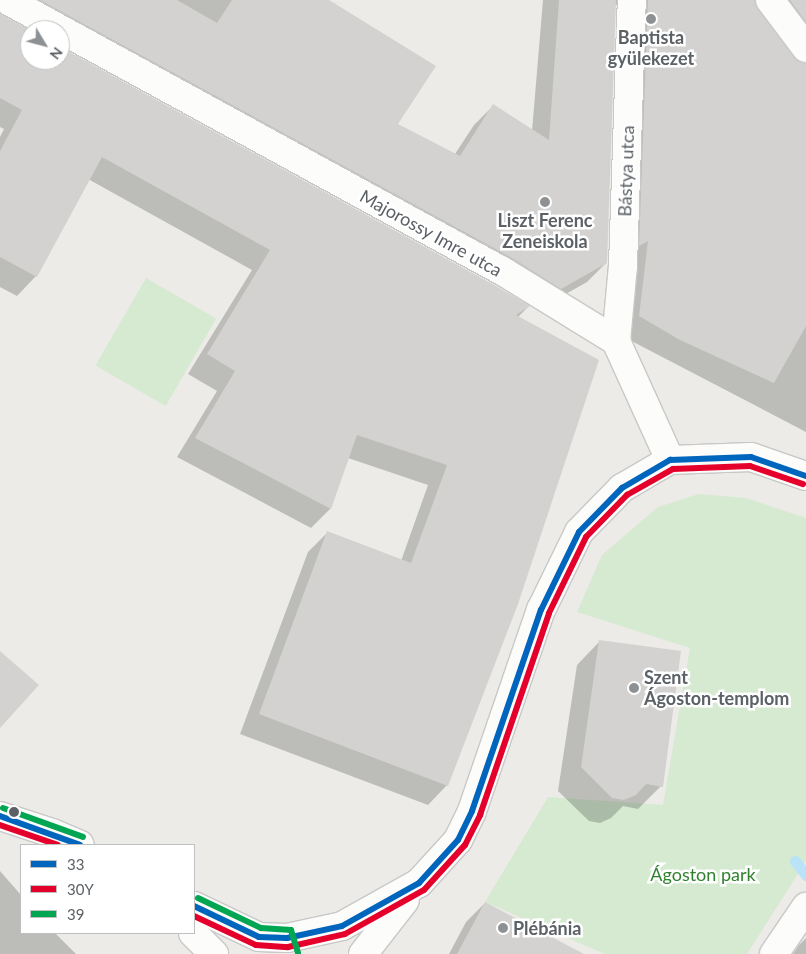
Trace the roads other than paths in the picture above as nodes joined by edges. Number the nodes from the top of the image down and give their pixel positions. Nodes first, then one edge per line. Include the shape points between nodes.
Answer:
1 (7, 0) edge
2 (632, 0) edge
3 (770, 0) edge
4 (806, 48) edge
5 (616, 341) junction
6 (670, 460) junction
7 (806, 476) edge
8 (0, 816) edge
9 (78, 844) edge
10 (419, 883) junction
11 (195, 906) edge
12 (806, 907) edge
13 (194, 934) edge
14 (288, 946) edge
15 (214, 954) edge
16 (363, 954) edge
17 (774, 954) edge

1 - 5 street, Majorossy Imre utca via 504,272
2 - 5 street, Bástya utca via 623,266
3 - 4 street
5 - 6 street
6 - 7 street via 751,457
6 - 10 street via 622,488 579,532 541,610 472,811 458,840
8 - 9 street via 52,832
10 - 14 street via 342,926
10 - 16 street
11 - 14 street via 258,937
12 - 17 street
13 - 15 street

